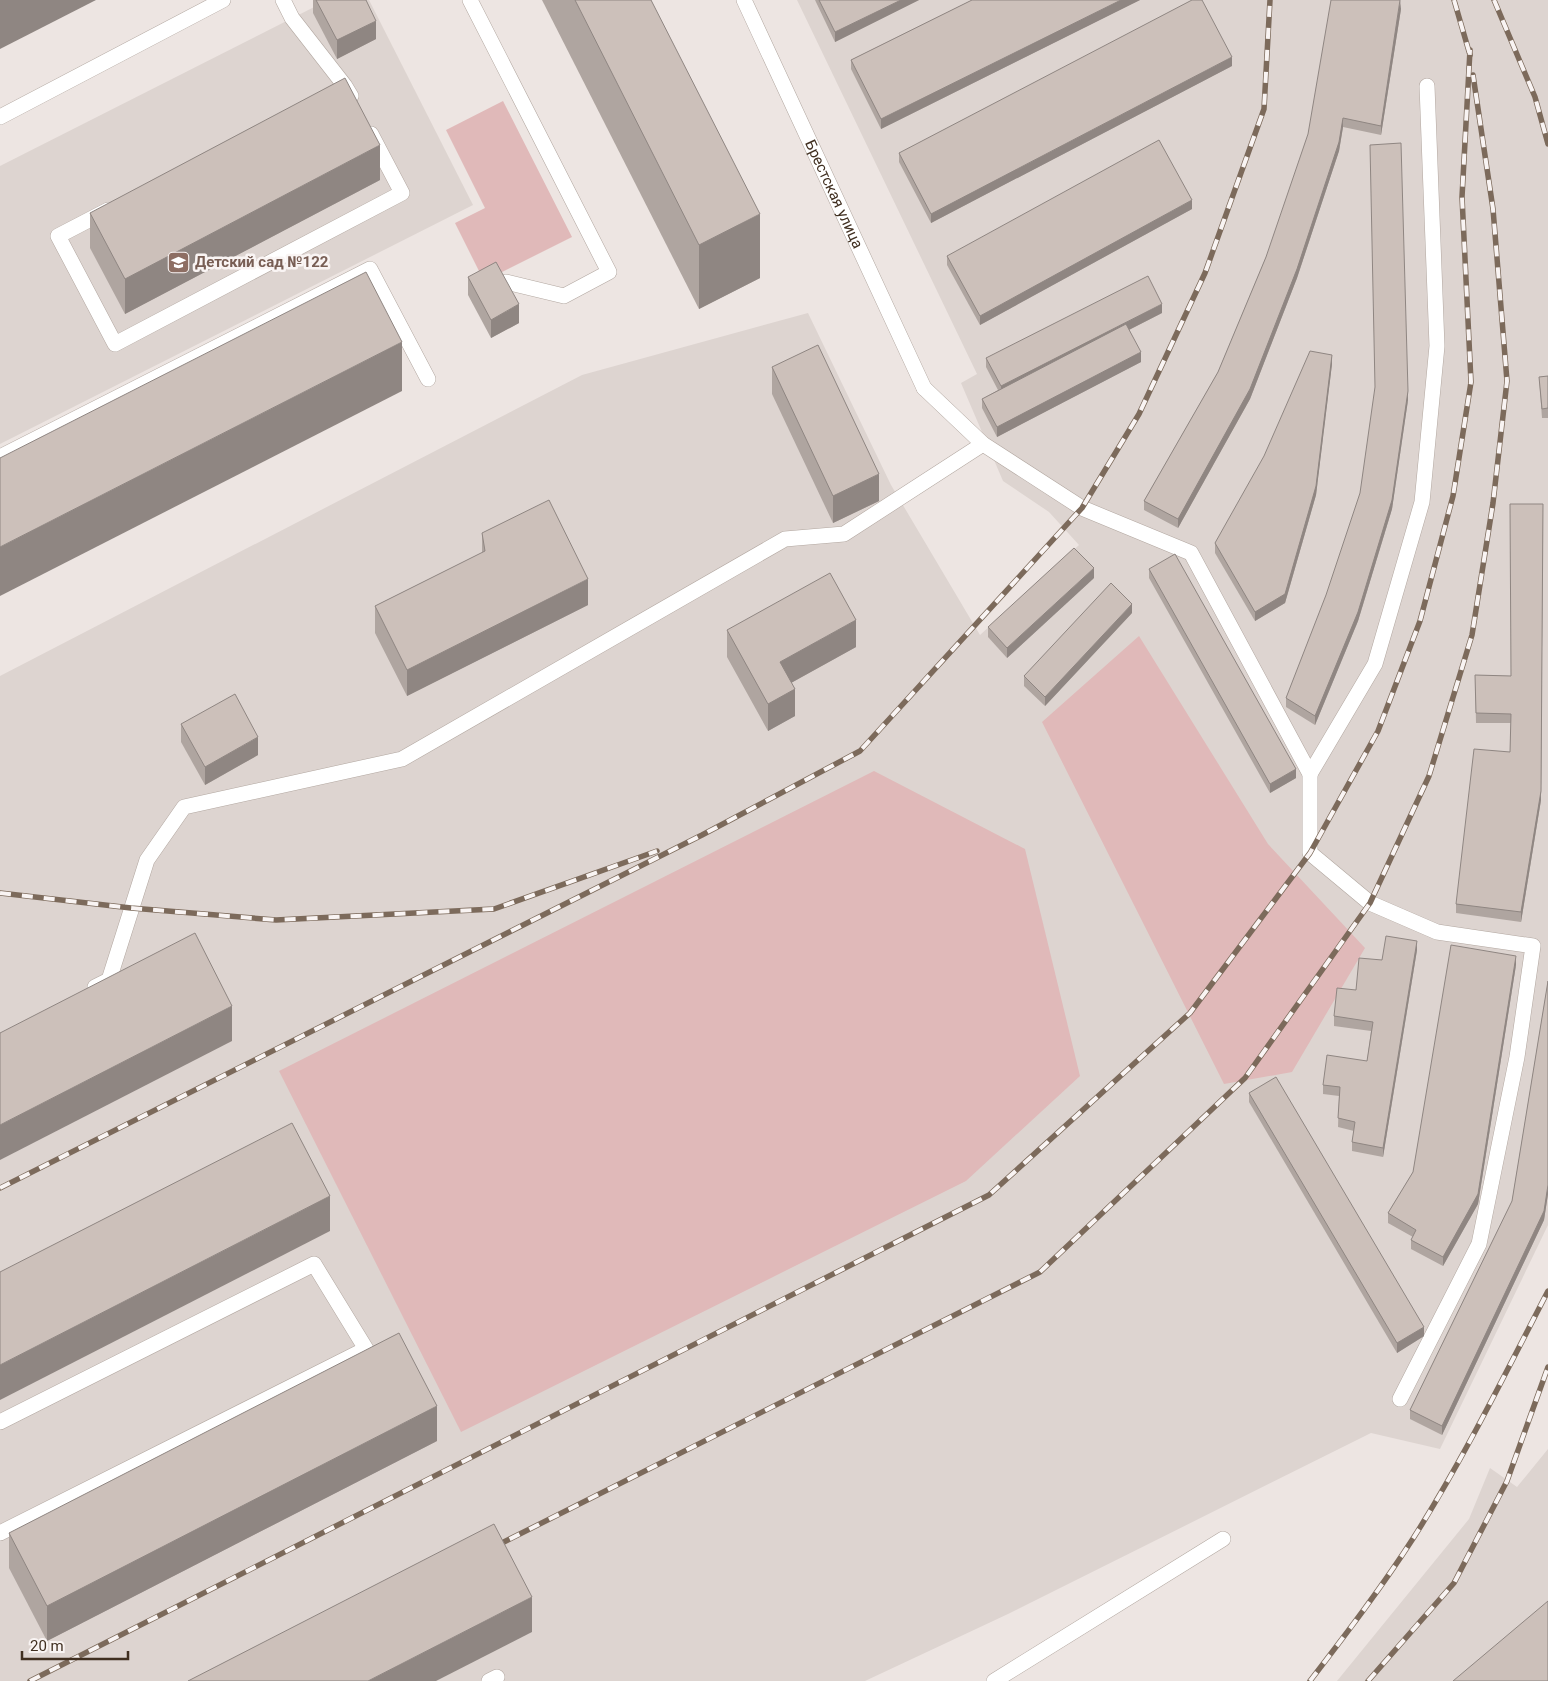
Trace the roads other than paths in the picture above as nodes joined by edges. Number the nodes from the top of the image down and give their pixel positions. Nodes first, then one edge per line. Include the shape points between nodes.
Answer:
1 (223, 0) edge
2 (282, 0) edge
3 (470, 0) edge
4 (744, 0) edge
5 (345, 86) junction
6 (1427, 86) dead end
7 (328, 95) edge
8 (0, 117) edge
9 (119, 204) edge
10 (506, 282) edge
11 (428, 379) dead end
12 (983, 444) junction
13 (0, 457) edge
14 (1310, 774) junction
15 (84, 993) edge
16 (1400, 1399) dead end
17 (0, 1422) edge
18 (0, 1533) edge
19 (1223, 1539) dead end
20 (994, 1681) edge

1 - 8 street
2 - 5 street via 292,18
3 - 10 street via 610,272 564,296
4 - 12 street, Брестская улица via 924,388
5 - 7 street
5 - 9 street via 402,193 115,344 58,236
6 - 14 street via 1437,346 1422,502 1374,664
11 - 13 street via 370,268
12 - 14 street via 1082,508 1191,553
12 - 15 street via 844,534 785,539 402,759 184,807 147,860 109,980
14 - 16 street via 1310,853 1370,903 1437,932 1533,946 1517,1056 1478,1244
17 - 18 street via 314,1264 366,1349
19 - 20 street

